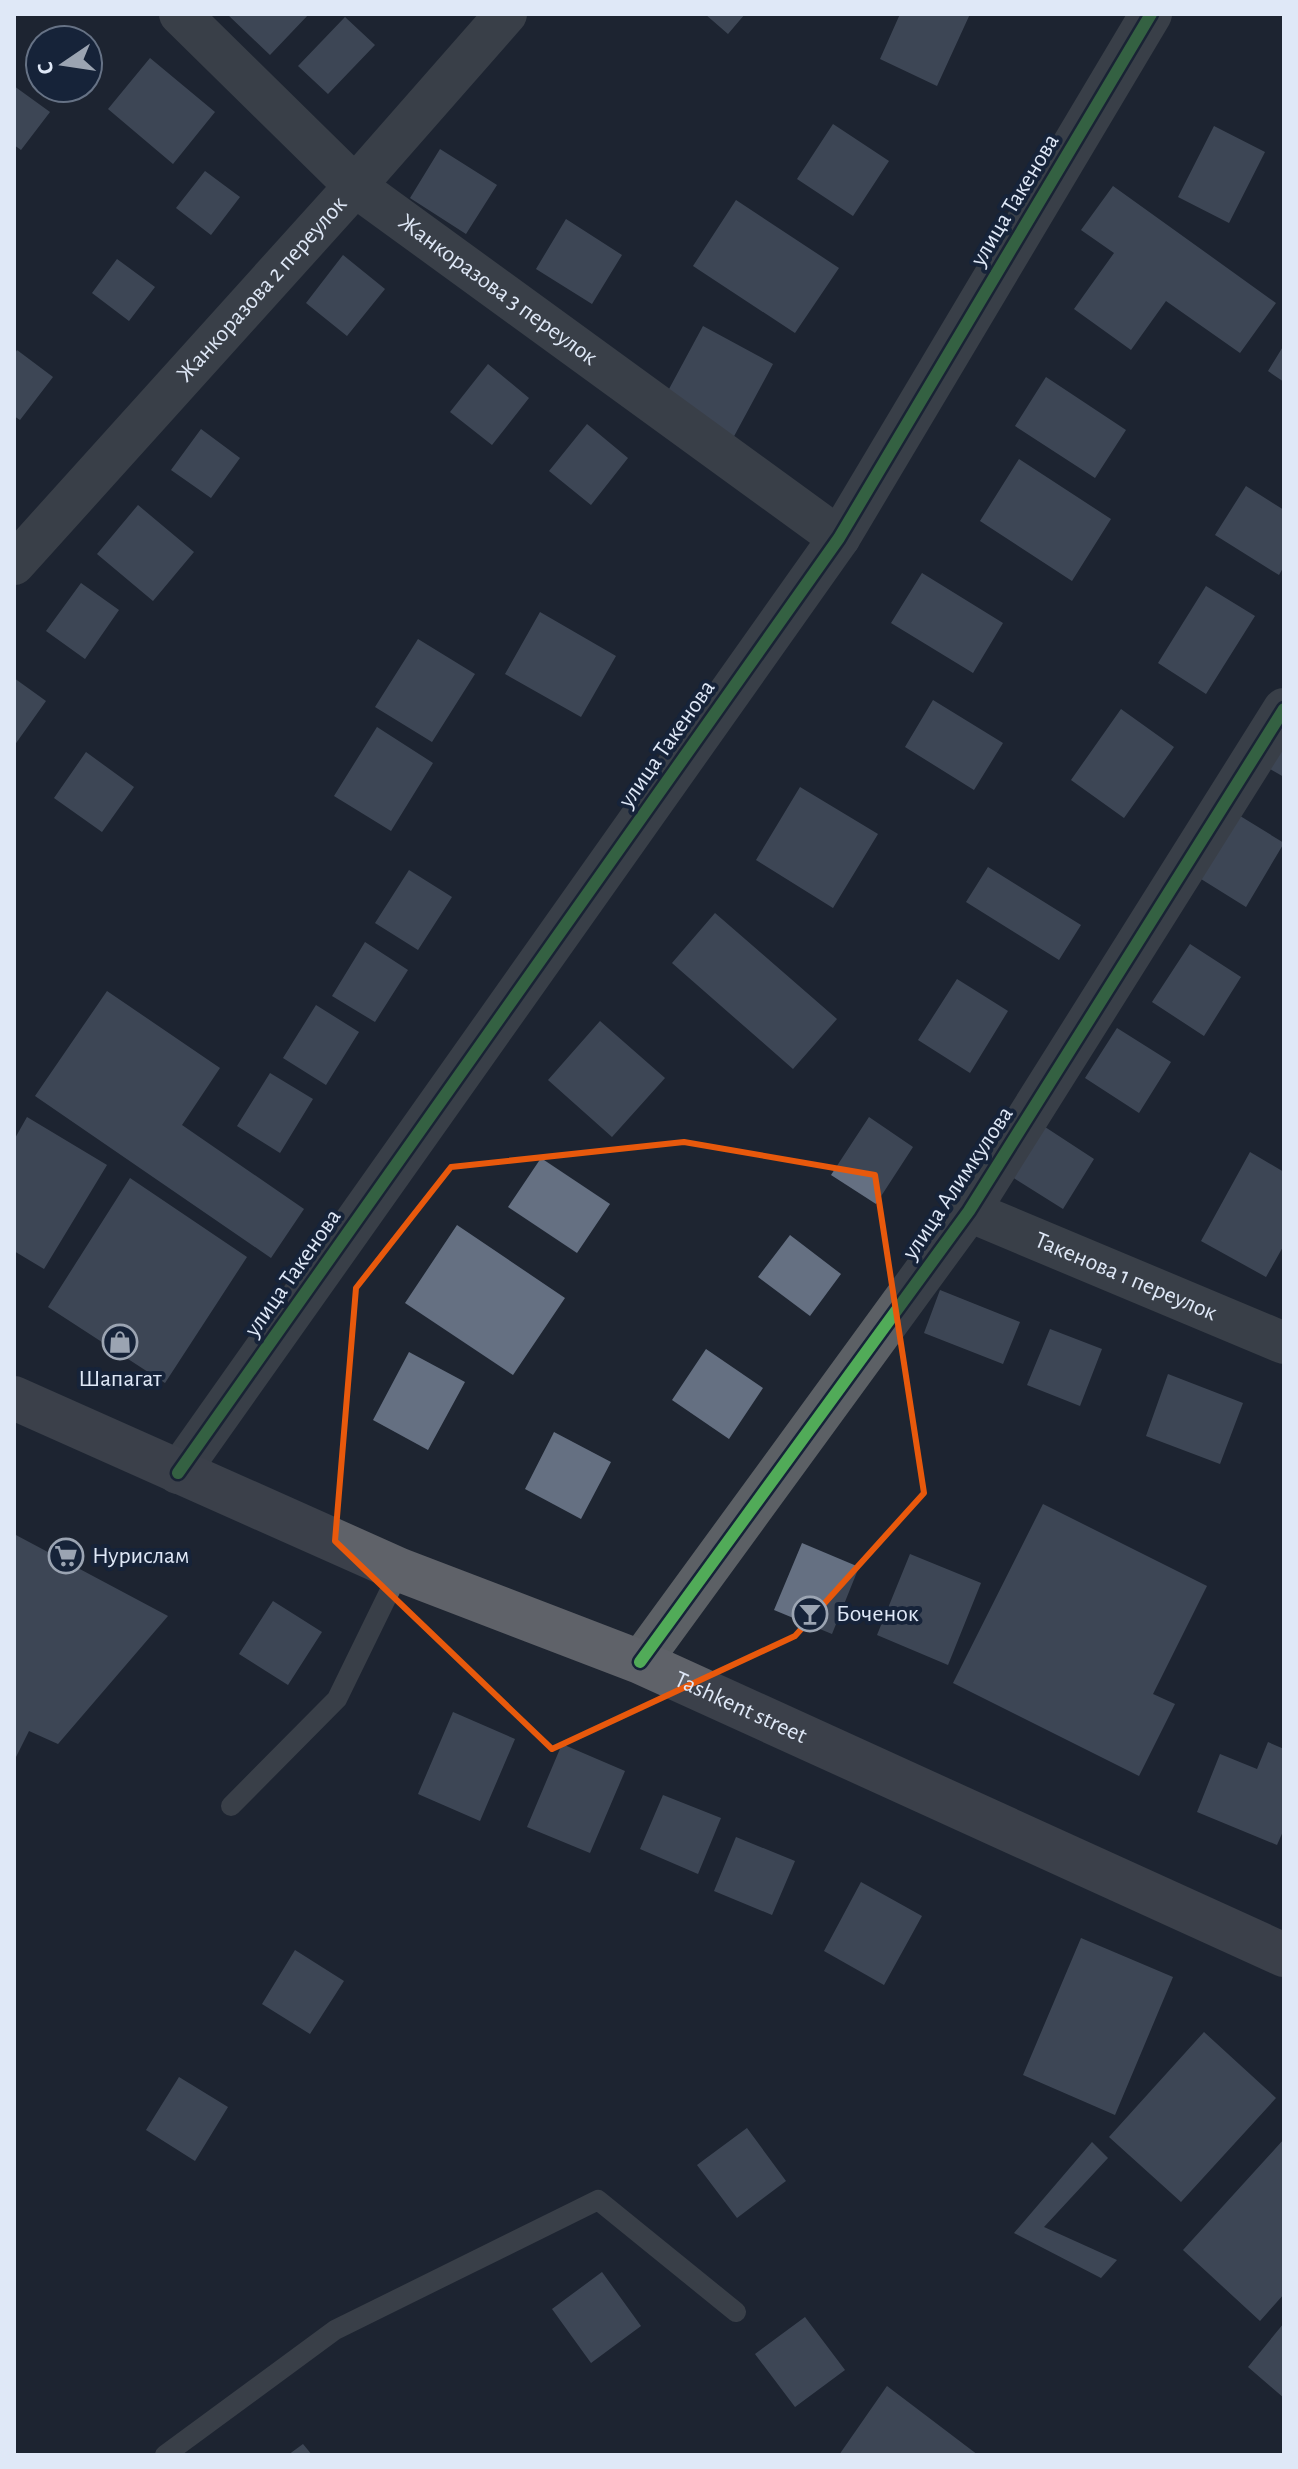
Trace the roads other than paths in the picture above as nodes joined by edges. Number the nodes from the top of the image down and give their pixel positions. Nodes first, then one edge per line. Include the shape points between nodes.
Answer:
1 (180, 14) edge
2 (506, 14) edge
3 (1151, 14) edge
4 (355, 186) junction
5 (839, 538) junction
6 (14, 564) edge
7 (1284, 709) edge
8 (969, 1211) junction
9 (1284, 1343) edge
10 (14, 1398) edge
11 (178, 1473) junction
12 (400, 1570) junction
13 (640, 1662) junction
14 (231, 1806) dead end
15 (1284, 1955) edge
16 (736, 2312) dead end
17 (165, 2455) edge

1 - 4 street, Жанкоразова 3 переулок
2 - 4 street, Жанкоразова 2 переулок
3 - 5 street, улица Такенова
4 - 5 street, Жанкоразова 3 переулок
4 - 6 street, Жанкоразова 2 переулок
5 - 11 street, улица Такенова
7 - 8 street, улица Алимкулова
8 - 9 street, Такенова 1 переулок
8 - 13 street, улица Алимкулова
10 - 11 main road, Tashkent street
11 - 12 main road, Tashkent street
12 - 13 main road, Tashkent street
12 - 14 lane via 337,1699
13 - 15 main road, Tashkent street
16 - 17 lane via 598,2200 335,2330

